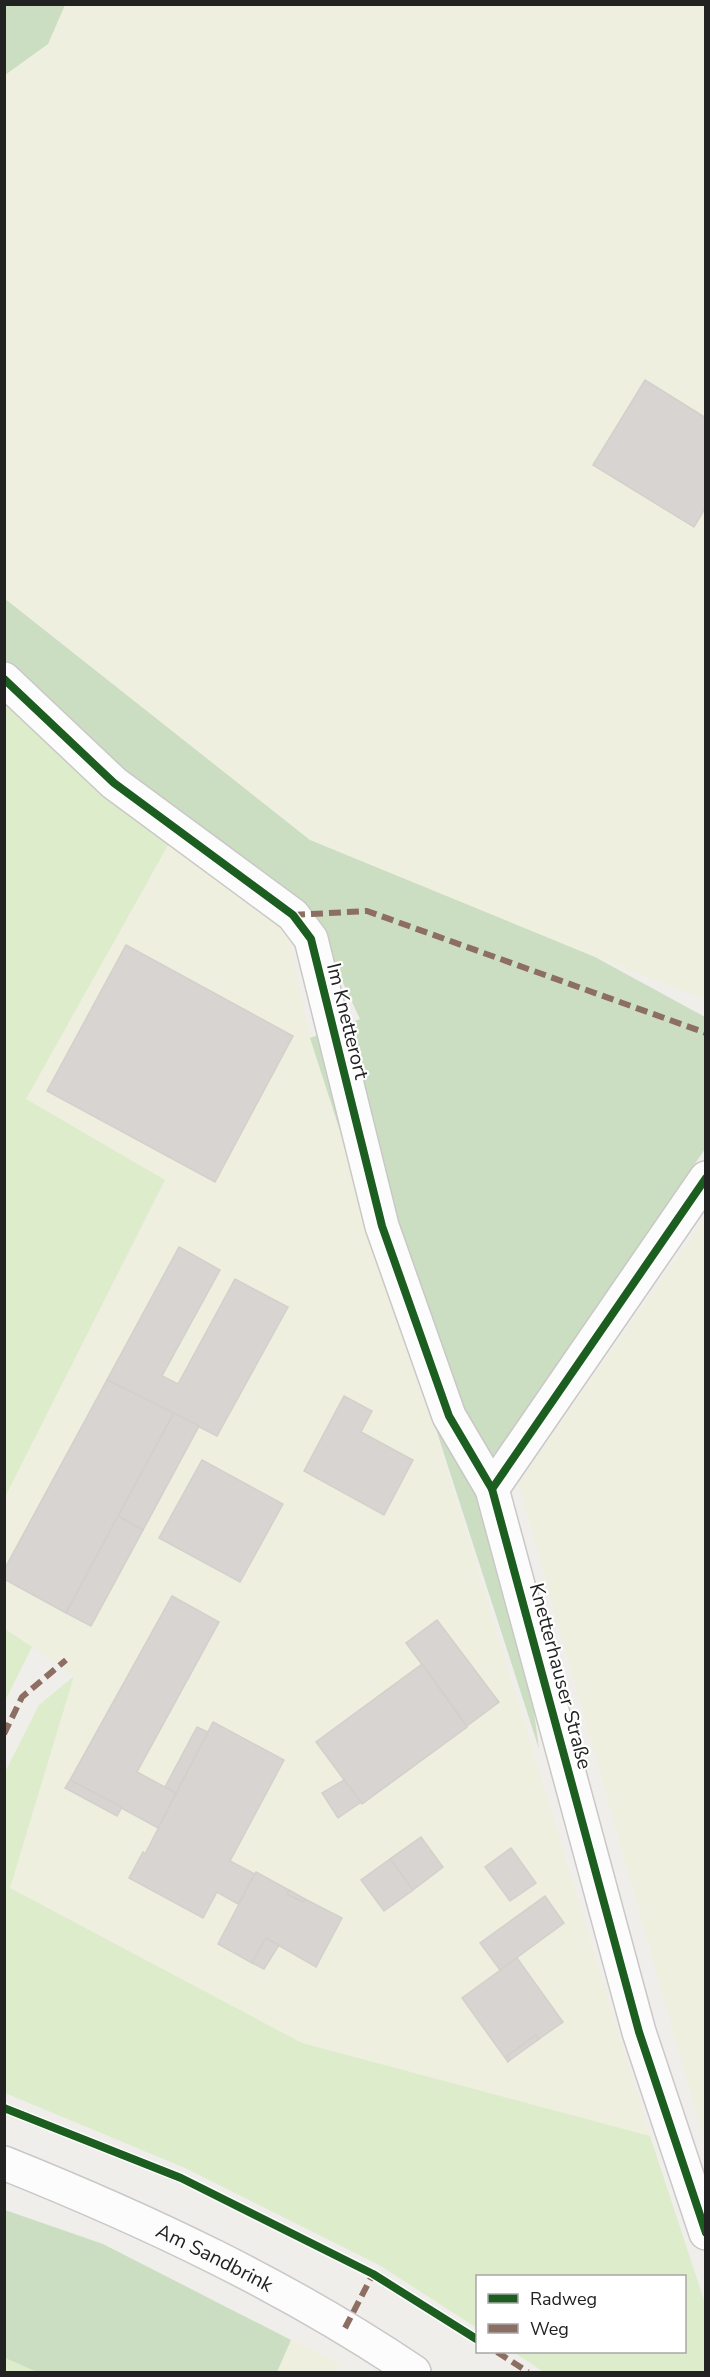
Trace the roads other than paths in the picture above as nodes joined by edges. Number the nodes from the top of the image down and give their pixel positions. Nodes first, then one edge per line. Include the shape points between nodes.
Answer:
1 (4, 679) edge
2 (705, 1178) edge
3 (492, 1489) junction
4 (4, 2163) edge
5 (705, 2233) edge
6 (414, 2373) edge

1 - 3 street, Im Knetterort via 114,783 293,915 310,939 382,1226 449,1416
2 - 3 street
3 - 5 street, Knetterhauser Straße via 639,2032
4 - 6 street, Am Sandbrink via 192,2246 345,2328

